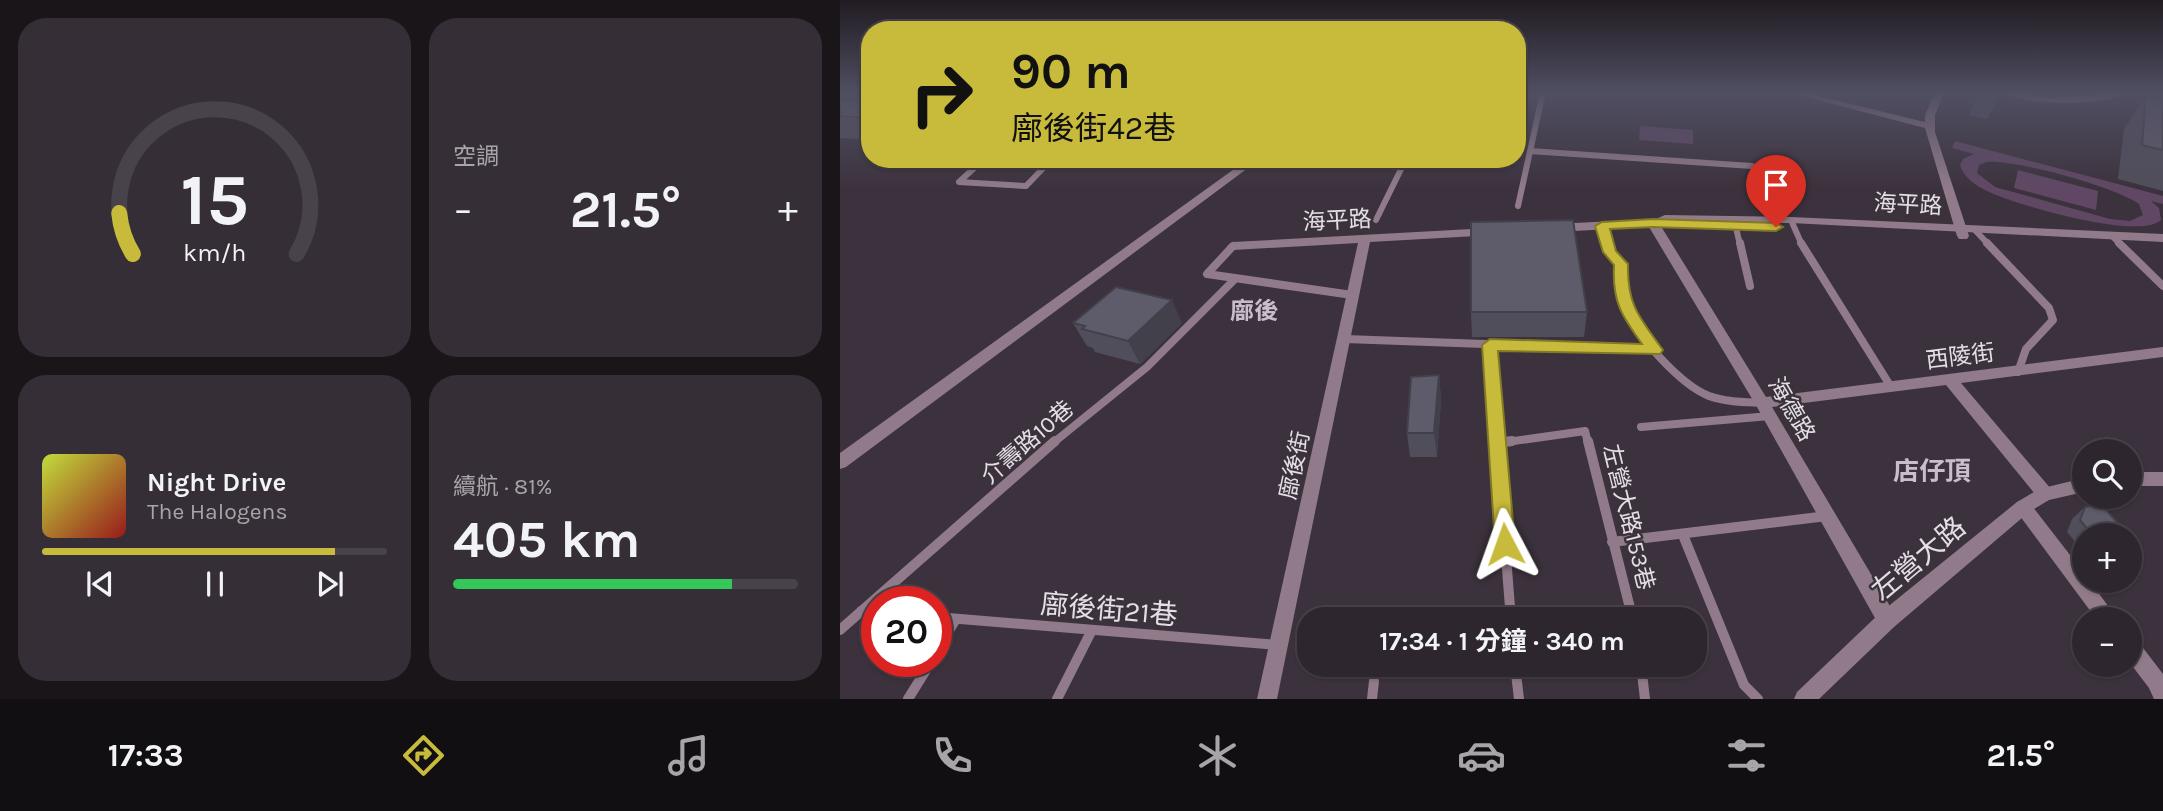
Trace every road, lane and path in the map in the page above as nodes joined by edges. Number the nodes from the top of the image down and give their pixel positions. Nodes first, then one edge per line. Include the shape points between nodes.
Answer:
1 (1536, 125) edge
2 (1924, 125) edge
3 (1930, 126) joint
4 (1530, 151) junction
5 (1528, 160) joint
6 (1752, 166) dead end
7 (974, 168) edge
8 (1043, 168) edge
9 (1243, 168) edge
10 (1402, 168) edge
11 (1518, 206) dead end
12 (1376, 220) dead end
13 (1653, 223) junction
14 (1736, 223) junction
15 (1793, 224) junction
16 (1602, 226) junction
17 (1538, 229) edge
18 (1499, 231) edge
19 (1969, 233) junction
20 (2163, 238) edge
21 (2117, 240) junction
22 (1364, 241) junction
23 (1233, 246) joint
24 (2163, 247) edge
25 (1235, 279) junction
26 (1750, 286) dead end
27 (2163, 286) edge
28 (1352, 295) junction
29 (1345, 339) junction
30 (1490, 345) junction
31 (1655, 350) junction
32 (2163, 352) edge
33 (2018, 372) junction
34 (1950, 380) junction
35 (1891, 387) junction
36 (1766, 409) junction
37 (1641, 427) dead end
38 (1497, 443) junction
39 (840, 462) edge
40 (2142, 479) edge
41 (2163, 479) edge
42 (2072, 488) edge
43 (2045, 495) junction
44 (2023, 507) junction
45 (1827, 516) junction
46 (1683, 535) junction
47 (1612, 542) junction
48 (890, 586) edge
49 (1510, 607) edge
50 (1630, 607) edge
51 (2099, 607) edge
52 (861, 611) edge
53 (952, 619) edge
54 (956, 619) junction
55 (1887, 620) junction
56 (952, 626) edge
57 (840, 629) edge
58 (1092, 630) junction
59 (1278, 645) junction
60 (2142, 663) edge
61 (922, 677) edge
62 (1516, 677) edge
63 (1642, 677) edge
64 (1374, 681) dead end
65 (2163, 697) edge
66 (908, 699) edge
67 (1057, 699) edge
68 (1266, 699) edge
69 (1372, 699) edge
70 (1519, 699) edge
71 (1645, 699) edge
72 (1758, 699) edge
73 (1804, 699) edge

1 - 4 lane
2 - 3 street
3 - 19 street
4 - 5 lane
4 - 6 lane
5 - 11 lane
7 - 8 lane via 959,182 1026,186
9 - 39 street
10 - 12 lane
13 - 14 street, 海平路
13 - 16 street, 海平路
13 - 36 street, 海德路
14 - 15 street, 海平路
14 - 26 lane
15 - 19 street, 海平路
15 - 35 lane via 1806,255
16 - 17 street, 海平路
16 - 31 lane via 1609,252 1621,264 1620,287 1627,312
18 - 22 street, 海平路
19 - 21 street, 海平路
19 - 33 lane via 2049,308 2053,320 2026,349
20 - 21 street, 海平路
21 - 24 street, 海平路
21 - 27 lane
22 - 23 street, 海平路
22 - 28 street, 廍後街
23 - 25 lane via 1207,274
25 - 28 lane
25 - 48 lane, 介壽路10巷 via 1147,367
28 - 29 street, 廍後街
29 - 30 lane
29 - 59 street, 廍後街
30 - 31 lane
30 - 38 lane
31 - 36 lane via 1699,391
32 - 33 street, 西陵街
33 - 34 street, 西陵街
34 - 35 street, 西陵街
34 - 43 street
35 - 36 street, 西陵街
36 - 37 lane
36 - 45 street, 海德路
38 - 47 lane, 左營大路153巷 via 1586,431
38 - 49 lane
40 - 41 street
42 - 43 street, 左營大路
43 - 44 street, 左營大路
44 - 51 street
44 - 55 street, 左營大路
45 - 46 lane
45 - 55 street, 海德路
46 - 47 lane
46 - 72 lane via 1744,685
47 - 50 lane, 左營大路153巷
52 - 57 lane, 介壽路10巷
53 - 54 lane, 廍後街21巷
54 - 56 lane
54 - 58 lane, 廍後街21巷
55 - 73 street, 左營大路
58 - 59 lane, 廍後街21巷
58 - 67 lane
59 - 68 street, 廍後街
60 - 65 street
61 - 66 lane
62 - 70 lane
63 - 71 lane
64 - 69 lane

